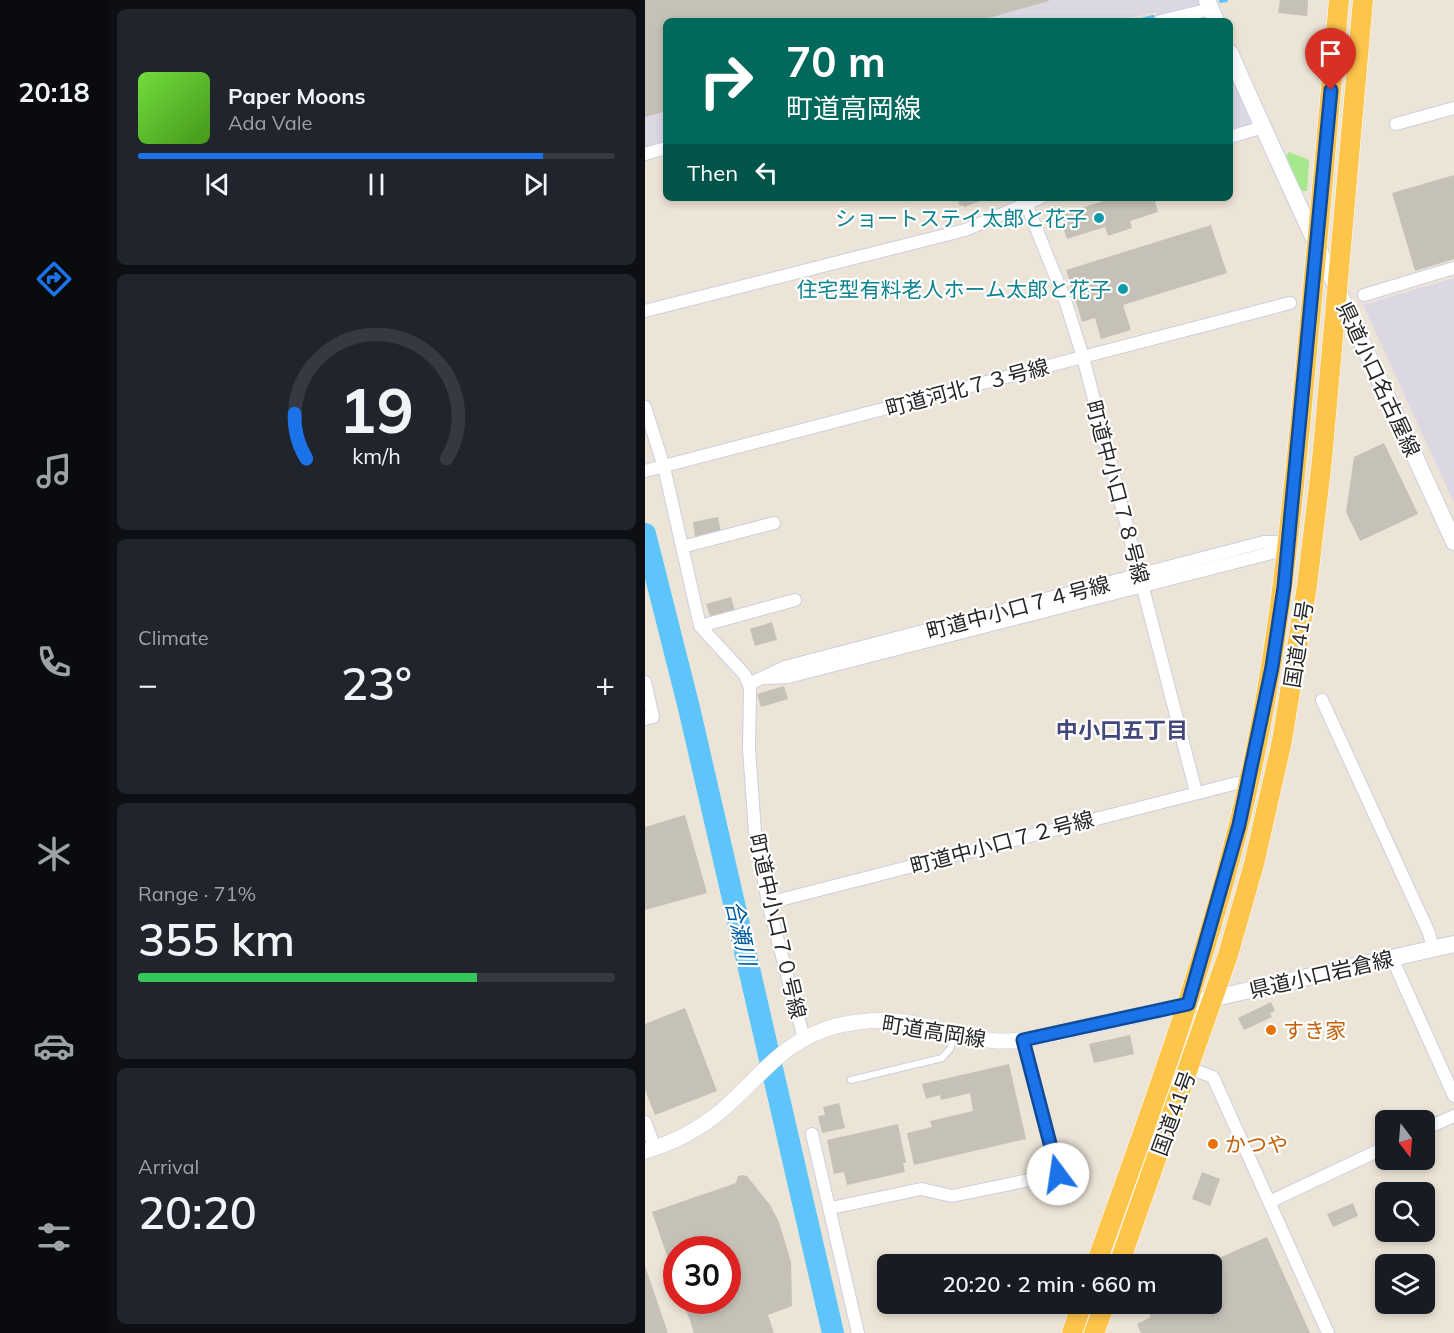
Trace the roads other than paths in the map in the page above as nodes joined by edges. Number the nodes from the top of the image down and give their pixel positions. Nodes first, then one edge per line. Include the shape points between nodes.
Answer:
1 (1339, 0) edge
2 (1363, 0) edge
3 (1211, 10) edge
4 (1174, 18) edge
5 (1233, 60) edge
6 (1454, 108) edge
7 (1396, 124) dead end
8 (1263, 127) junction
9 (1233, 136) edge
10 (663, 149) edge
11 (645, 154) edge
12 (1022, 201) edge
13 (1024, 201) edge
14 (1317, 246) junction
15 (1454, 268) edge
16 (1337, 288) junction
17 (1364, 295) dead end
18 (1290, 303) dead end
19 (645, 310) edge
20 (1083, 357) junction
21 (645, 407) edge
22 (664, 467) junction
23 (645, 471) edge
24 (774, 523) dead end
25 (1454, 542) edge
26 (682, 547) junction
27 (1276, 547) dead end
28 (1141, 580) junction
29 (795, 600) dead end
30 (700, 626) junction
31 (645, 682) edge
32 (749, 684) junction
33 (1322, 700) dead end
34 (649, 718) edge
35 (1237, 783) dead end
36 (1196, 792) junction
37 (768, 903) junction
38 (1454, 944) edge
39 (1433, 949) junction
40 (1392, 958) junction
41 (1212, 999) junction
42 (1188, 1004) junction
43 (956, 1035) junction
44 (804, 1039) junction
45 (1023, 1040) junction
46 (1189, 1068) junction
47 (851, 1080) dead end
48 (1454, 1096) edge
49 (1454, 1116) edge
50 (645, 1122) edge
51 (1435, 1125) edge
52 (812, 1134) dead end
53 (650, 1150) edge
54 (1375, 1152) edge
55 (1269, 1202) junction
56 (831, 1208) junction
57 (1100, 1254) edge
58 (1123, 1254) edge
59 (1079, 1314) edge
60 (1101, 1314) edge
61 (858, 1333) edge
62 (1072, 1333) edge
63 (1094, 1333) edge
64 (1329, 1333) edge

1 - 14 highway, 国道41号
2 - 16 highway, 国道41号
3 - 4 street
5 - 8 main road, 県道小口名古屋線
6 - 7 street
8 - 9 street
8 - 14 main road, 県道小口名古屋線
10 - 11 street
12 - 19 street via 965,230
13 - 20 street, 町道中小口７８号線 via 1065,300
14 - 16 main road, 県道小口名古屋線
14 - 42 highway, 国道41号 via 1284,587 1272,667 1239,825
15 - 17 street
16 - 25 main road, 県道小口名古屋線
16 - 41 highway, 国道41号 via 1313,533 1288,711 1254,864
18 - 20 street, 町道河北７３号線
20 - 22 street, 町道河北７３号線
20 - 28 street, 町道中小口７８号線
21 - 22 street
22 - 23 street, 町道河北７３号線
22 - 26 street
24 - 26 street
26 - 30 street
27 - 28 street, 町道中小口７４号線
28 - 32 street, 町道中小口７４号線 via 788,677 762,678
28 - 36 street, 町道中小口７８号線
29 - 30 street
30 - 32 street
31 - 34 street
32 - 37 street, 町道中小口７０号線 via 755,832
33 - 39 street
35 - 36 street, 町道中小口７２号線
36 - 37 street, 町道中小口７２号線
37 - 44 street, 町道中小口７０号線
38 - 39 main road, 県道小口岩倉線
39 - 40 main road, 県道小口岩倉線
40 - 41 main road, 県道小口岩倉線
40 - 48 street
41 - 42 main road, 県道小口岩倉線
41 - 46 highway, 国道41号
42 - 45 street, 町道高岡線
42 - 57 highway, 国道41号
43 - 44 street, 町道高岡線 via 902,1022 870,1021 835,1027
43 - 45 street, 町道高岡線
43 - 47 lane via 942,1058
44 - 53 street, 町道高岡線 via 760,1071 709,1120
45 - 56 street via 1058,1174 952,1196 921,1189
46 - 55 street via 1213,1077
46 - 58 highway, 国道41号
49 - 51 street
50 - 53 street
52 - 56 street
54 - 55 street
55 - 64 street
56 - 61 street
59 - 62 highway
60 - 63 highway

